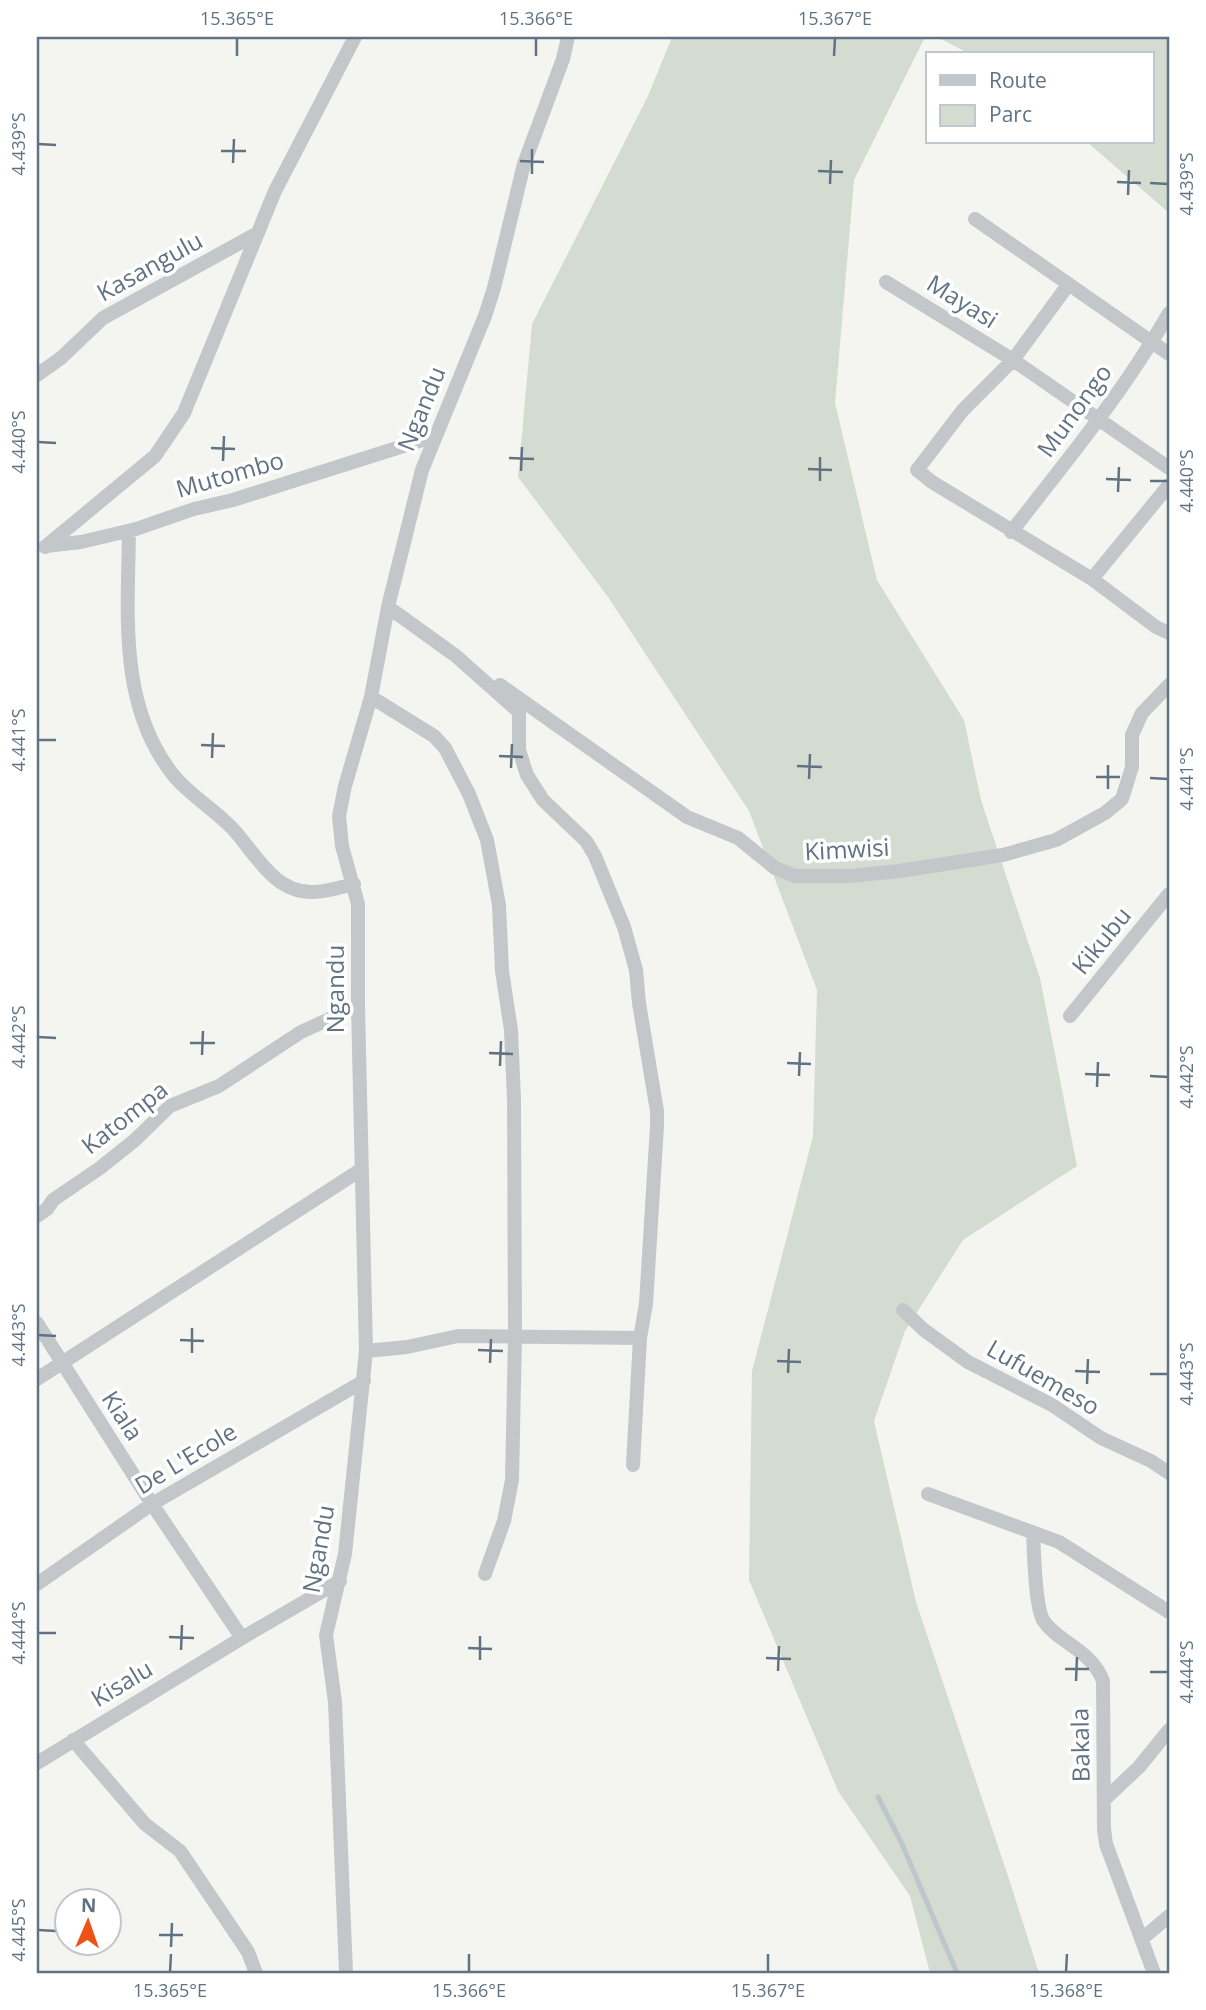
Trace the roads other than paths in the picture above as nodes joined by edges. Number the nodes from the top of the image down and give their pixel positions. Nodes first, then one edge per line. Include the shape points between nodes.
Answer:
1 (355, 37) edge
2 (568, 37) edge
3 (975, 219) dead end
4 (258, 233) junction
5 (886, 282) dead end
6 (1068, 285) junction
7 (1169, 313) edge
8 (1152, 343) junction
9 (1169, 354) edge
10 (1013, 360) junction
11 (37, 375) edge
12 (1098, 419) junction
13 (435, 436) junction
14 (1169, 468) edge
15 (1169, 485) edge
16 (129, 531) junction
17 (1011, 531) junction
18 (41, 548) edge
19 (1092, 579) junction
20 (388, 607) junction
21 (1169, 633) edge
22 (456, 656) junction
23 (1169, 685) edge
24 (371, 697) junction
25 (354, 884) junction
26 (1169, 894) edge
27 (358, 1006) junction
28 (1070, 1016) dead end
29 (362, 1169) junction
30 (37, 1216) edge
31 (903, 1310) dead end
32 (37, 1323) edge
33 (514, 1336) junction
34 (640, 1338) junction
35 (366, 1351) junction
36 (61, 1363) junction
37 (37, 1379) edge
38 (365, 1381) junction
39 (633, 1465) dead end
40 (1169, 1473) edge
41 (928, 1494) dead end
42 (152, 1504) junction
43 (1033, 1533) junction
44 (485, 1574) dead end
45 (341, 1581) junction
46 (37, 1584) edge
47 (1169, 1612) edge
48 (242, 1638) junction
49 (1169, 1730) edge
50 (74, 1741) junction
51 (37, 1763) edge
52 (1104, 1800) junction
53 (1169, 1916) edge
54 (1142, 1940) junction
55 (256, 1973) edge
56 (346, 1973) edge
57 (1154, 1973) edge

1 - 4 street
2 - 13 street, Ngandu via 524,164 485,316
3 - 6 street
4 - 11 street, Kasangulu via 103,318
4 - 18 street via 184,413 155,456
5 - 10 street, Mayasi
6 - 8 street
6 - 10 street
7 - 8 street, Munongo
8 - 9 street
8 - 12 street, Munongo
10 - 12 street, Mayasi
10 - 17 street, Mayasi via 962,410 917,470
12 - 14 street, Mayasi
12 - 17 street, Munongo
13 - 16 street, Mutombo
13 - 20 street, Ngandu via 422,470
15 - 19 street
16 - 18 street, Mutombo
16 - 25 street via 128,647 136,701 150,739 175,777 232,827 279,883 296,891 315,892
17 - 19 street
19 - 21 street
20 - 22 street
20 - 24 street, Ngandu
22 - 23 street, Kimwisi via 687,817 738,838 775,868 795,877 899,871 1003,855 1056,840 1122,799 1132,767 1132,735 1142,713
22 - 34 street via 519,712 519,750 527,775 542,800 586,841 595,856 636,970 657,1111
24 - 25 street, Ngandu via 340,816 342,846
24 - 33 street via 434,736 444,748 487,839 499,905 511,1030
25 - 27 street, Ngandu
26 - 28 street, Kikubu
27 - 29 street, Ngandu
27 - 30 street, Katompa via 301,1032 219,1086 170,1106 135,1140
29 - 35 street, Ngandu
29 - 36 street
31 - 40 street, Lufuemeso via 968,1362
32 - 36 street, Kiala
33 - 34 street
33 - 35 street via 458,1336
33 - 44 street via 512,1480 504,1521
34 - 39 street
35 - 38 street, Ngandu
36 - 37 street
36 - 42 street, Kiala
38 - 42 street, De L'Ecole
38 - 45 street, Ngandu
41 - 43 street
42 - 46 street, De L'Ecole
42 - 48 street, Kiala
43 - 47 street via 1068,1547
43 - 52 street, Bakala via 1044,1622 1099,1670 1103,1681
45 - 48 street, Kisalu
45 - 56 street, Ngandu via 326,1635 335,1702
48 - 50 street, Kisalu
49 - 52 street
50 - 51 street, Kisalu
50 - 55 street via 145,1824 180,1851 248,1952
52 - 54 street, Bakala via 1106,1844
53 - 54 street
54 - 57 street, Bakala

